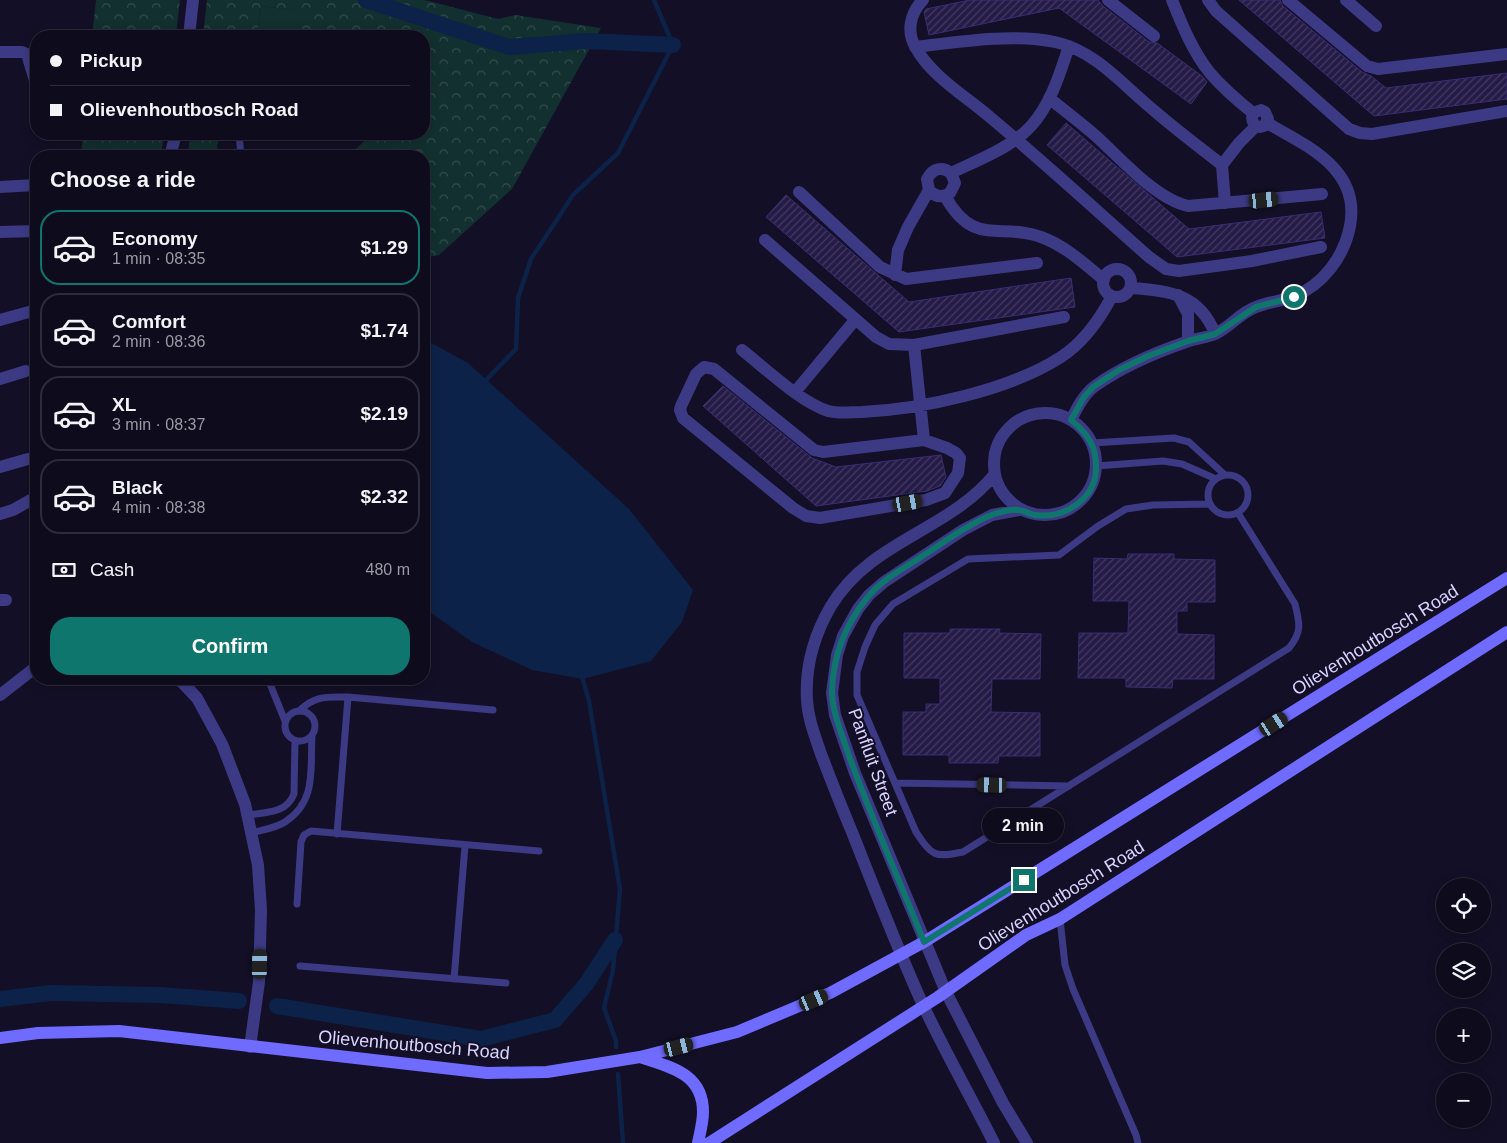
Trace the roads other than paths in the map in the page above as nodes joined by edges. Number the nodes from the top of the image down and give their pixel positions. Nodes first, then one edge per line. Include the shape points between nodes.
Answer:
1 (193, 0) edge
2 (924, 0) edge
3 (1108, 0) edge
4 (1172, 0) edge
5 (1208, 0) edge
6 (1346, 0) edge
7 (1295, 2) edge
8 (1376, 26) dead end
9 (190, 30) edge
10 (1154, 36) dead end
11 (1069, 46) junction
12 (915, 47) junction
13 (0, 52) edge
14 (1507, 54) edge
15 (30, 64) edge
16 (1049, 98) junction
17 (1507, 111) edge
18 (1259, 121) junction
19 (1015, 139) junction
20 (1222, 165) junction
21 (952, 173) junction
22 (30, 185) edge
23 (0, 187) edge
24 (929, 190) junction
25 (800, 192) dead end
26 (1322, 194) dead end
27 (945, 196) junction
28 (1225, 204) junction
29 (30, 231) edge
30 (0, 232) edge
31 (765, 240) dead end
32 (1321, 247) dead end
33 (1037, 263) dead end
34 (895, 275) junction
35 (1104, 280) junction
36 (1130, 288) junction
37 (1178, 295) junction
38 (1112, 296) junction
39 (30, 312) edge
40 (1064, 317) dead end
41 (0, 320) edge
42 (854, 320) junction
43 (1215, 334) junction
44 (1188, 341) junction
45 (914, 345) junction
46 (742, 350) dead end
47 (26, 371) dead end
48 (0, 379) edge
49 (795, 392) junction
50 (920, 405) junction
51 (1071, 420) junction
52 (924, 440) junction
53 (1092, 443) junction
54 (28, 459) dead end
55 (1096, 466) junction
56 (0, 467) edge
57 (994, 475) junction
58 (1225, 475) junction
59 (1216, 479) junction
60 (30, 500) edge
61 (1210, 504) junction
62 (1019, 510) junction
63 (1238, 513) junction
64 (0, 514) edge
65 (1507, 578) edge
66 (1507, 632) edge
67 (30, 672) edge
68 (185, 685) edge
69 (270, 685) edge
70 (0, 695) edge
71 (348, 697) junction
72 (493, 710) dead end
73 (299, 711) junction
74 (285, 721) junction
75 (312, 736) junction
76 (295, 741) junction
77 (895, 784) junction
78 (1069, 786) junction
79 (248, 815) junction
80 (251, 833) junction
81 (337, 834) junction
82 (465, 846) junction
83 (539, 851) dead end
84 (297, 904) dead end
85 (1060, 919) junction
86 (924, 942) junction
87 (901, 955) junction
88 (300, 966) dead end
89 (454, 979) junction
90 (506, 983) dead end
91 (946, 992) junction
92 (924, 1006) junction
93 (0, 1038) edge
94 (250, 1047) junction
95 (640, 1057) junction
96 (698, 1143) edge
97 (709, 1143) edge
98 (994, 1143) edge
99 (1027, 1143) edge
100 (1138, 1143) edge

1 - 9 street
2 - 12 street via 912,17 911,37
3 - 10 street
4 - 18 street via 1180,22 1210,72
5 - 17 street via 1216,11 1349,129 1372,134
6 - 8 street
7 - 14 street via 1367,66 1378,70
11 - 12 street via 1024,39
11 - 16 street via 1059,79
11 - 20 street via 1096,60
12 - 19 street via 932,68
13 - 15 street via 27,54
16 - 19 street via 1031,126
16 - 28 street via 1168,199 1188,206
18 - 20 street
18 - 43 street via 1326,158 1340,174 1351,207 1349,231 1332,268 1319,280 1294,297 1256,307
19 - 21 street
19 - 32 street via 1166,269 1192,270
20 - 28 street
21 - 24 street via 940,168 935,170 927,179
21 - 27 street via 954,189
22 - 23 street
24 - 27 street via 936,196
24 - 34 street via 904,235 898,250
25 - 34 street via 880,267
26 - 28 street
27 - 35 street via 952,209 971,225 984,230 1041,237
29 - 30 street
31 - 42 street
33 - 34 street via 917,278
35 - 36 street via 1111,271 1122,270 1130,277
35 - 38 street via 1105,290
36 - 37 street
36 - 38 street via 1123,296
37 - 43 street via 1199,308
37 - 44 street via 1188,314
38 - 50 street via 1085,336 1062,356 1009,382
39 - 41 street
40 - 45 street
42 - 45 street via 889,344
42 - 49 street
43 - 44 street
44 - 51 street via 1119,370 1093,387
45 - 50 street
46 - 49 street
47 - 48 street
49 - 50 street via 813,405 829,411 875,411
50 - 52 street
51 - 53 street
51 - 57 street via 1055,414 1038,413 1022,418 1008,428 998,442 993,458
52 - 52 street via 946,448 960,458 958,473 945,493 926,500 820,518 806,516 793,508 683,418 680,410 696,374 709,367 814,450 823,452
53 - 55 street, Panfluit Street
53 - 58 lane via 1174,438 1188,442
54 - 56 street
55 - 59 lane via 1163,461 1182,464
55 - 62 street, Panfluit Street via 1090,490 1066,512 1051,516
57 - 62 street via 1003,495
57 - 87 street via 962,506 886,550 846,585 817,632 809,657 807,701 811,724
58 - 59 lane
58 - 63 lane via 1239,478 1248,489 1247,502
59 - 61 lane via 1209,487
60 - 64 street
61 - 63 lane via 1222,514
61 - 77 lane via 1126,508 1059,555 968,559 894,604 875,625 865,647 857,672 857,696
62 - 86 street, Panfluit Street via 980,520 884,582 858,609 837,655 832,693 835,715 855,773
63 - 78 lane via 1295,604 1299,620 1298,637 1289,648
65 - 86 main road, Olievenhoutbosch Road
66 - 85 main road, Olievenhoutbosch Road
67 - 70 street
68 - 79 street via 197,698 222,744
69 - 74 lane
71 - 72 lane
71 - 73 lane via 317,698
71 - 81 lane
73 - 74 lane
73 - 75 lane via 314,719
74 - 76 lane via 286,733
75 - 76 lane
75 - 80 lane via 309,790 305,801 284,823
76 - 79 lane via 291,802 279,810
77 - 78 lane
77 - 78 lane via 916,832 927,849 936,855 963,852
79 - 80 street
80 - 94 street via 258,865 261,910 260,982
81 - 82 lane
81 - 84 lane via 311,832 304,835
82 - 83 lane
82 - 89 lane
85 - 91 main road, Olievenhoutbosch Road via 1026,935
85 - 100 lane via 1065,966 1073,989
86 - 87 main road, Olievenhoutbosch Road
86 - 91 street, Panfluit Street
87 - 92 street
87 - 95 main road, Olievenhoutbosch Road via 830,993 737,1032
88 - 89 lane
89 - 90 lane
91 - 92 main road, Olievenhoutbosch Road
91 - 99 street, Panfluit Street
92 - 97 main road, Olievenhoutbosch Road
92 - 98 street
93 - 94 main road, Olievenhoutbosch Road via 38,1033 119,1031
94 - 95 main road, Olievenhoutbosch Road via 487,1073 547,1072
95 - 96 main road via 678,1070 696,1086 703,1113

